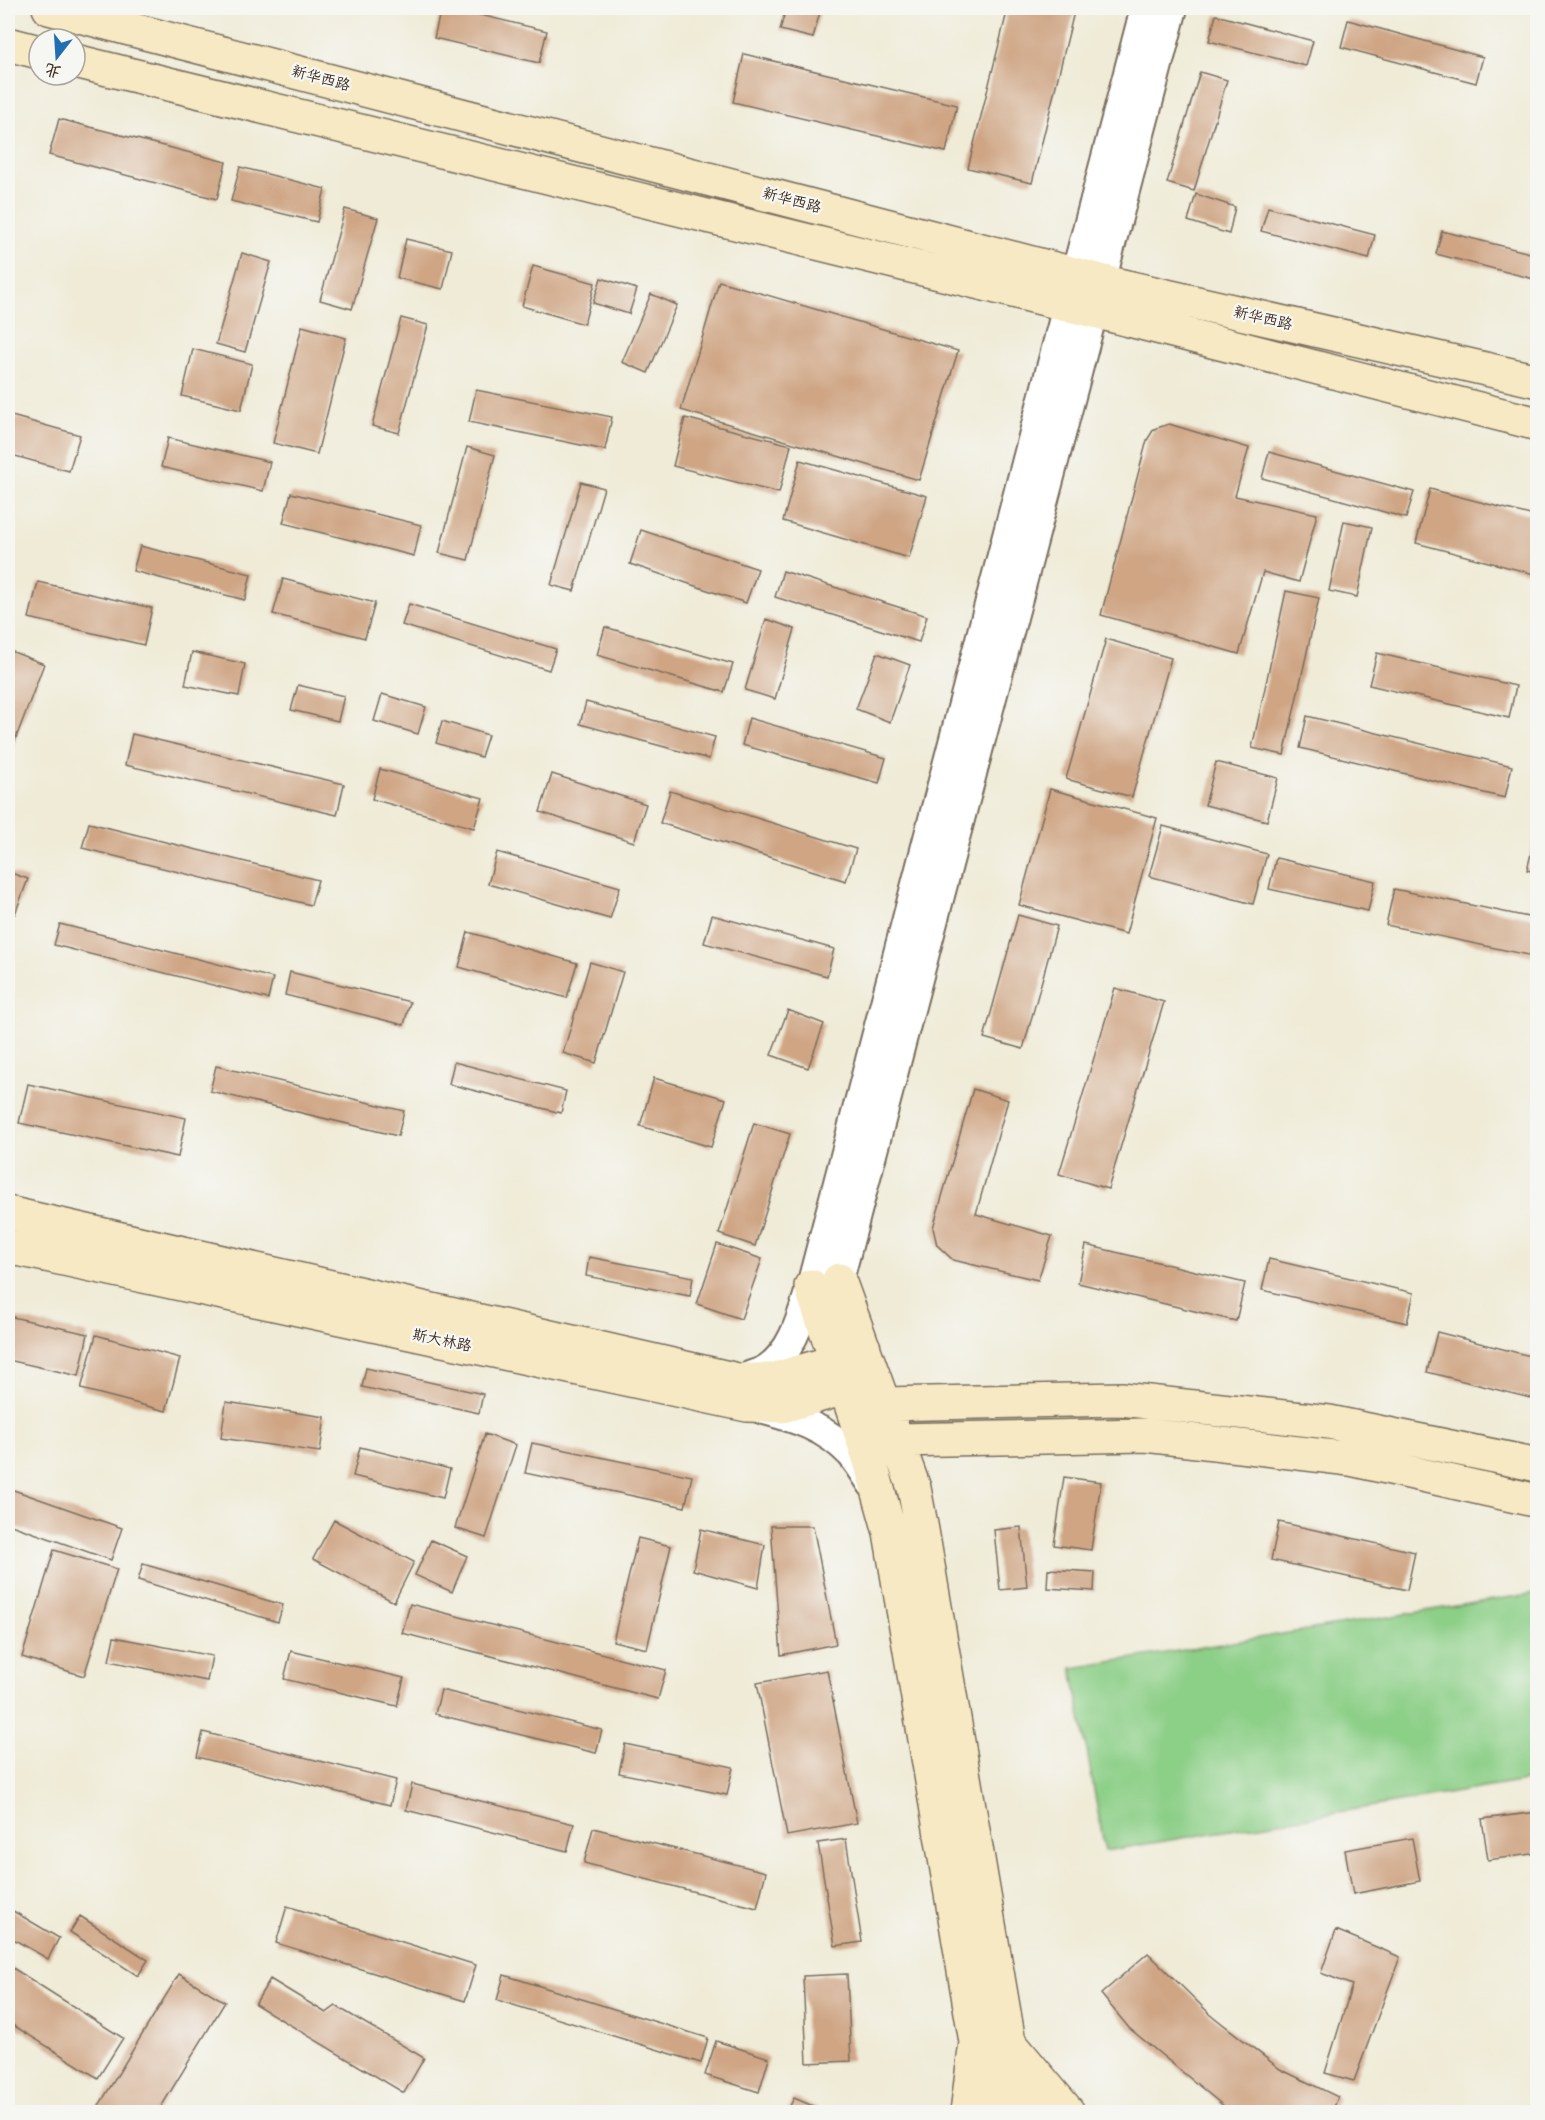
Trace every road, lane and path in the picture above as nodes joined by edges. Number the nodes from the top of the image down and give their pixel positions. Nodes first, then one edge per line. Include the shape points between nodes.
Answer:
1 (49, 8) edge
2 (1145, 8) edge
3 (1173, 8) edge
4 (8, 44) edge
5 (27, 49) edge
6 (87, 64) edge
7 (1085, 293) junction
8 (1538, 381) edge
9 (1538, 424) edge
10 (8, 1213) edge
11 (8, 1246) edge
12 (825, 1283) junction
13 (861, 1375) junction
14 (743, 1393) junction
15 (896, 1440) junction
16 (1538, 1466) edge
17 (880, 1496) junction
18 (1538, 1501) edge
19 (1009, 2042) junction
20 (973, 2061) junction
21 (1003, 2081) junction
22 (967, 2112) edge
23 (999, 2112) edge
24 (1032, 2112) edge
25 (1068, 2112) edge

1 - 7 main road, 新华西路
2 - 7 street
3 - 7 street
4 - 5 main road
6 - 7 main road, 新华西路
7 - 8 main road, 新华西路
7 - 9 main road, 新华西路
7 - 12 street
10 - 14 main road, 斯大林路
11 - 14 main road, 斯大林路
12 - 13 main road
12 - 14 street via 782,1355
13 - 14 main road, 斯大林路 via 772,1380
13 - 15 main road
13 - 16 main road, 斯大林路 via 1329,1422
13 - 17 main road
14 - 17 street via 829,1434 852,1455
15 - 18 main road via 1145,1435 1350,1459
15 - 19 main road via 914,1488 922,1530
17 - 20 main road via 892,1544 976,2043
19 - 21 main road
19 - 25 main road
20 - 21 main road
20 - 22 main road
21 - 23 main road
21 - 24 main road

